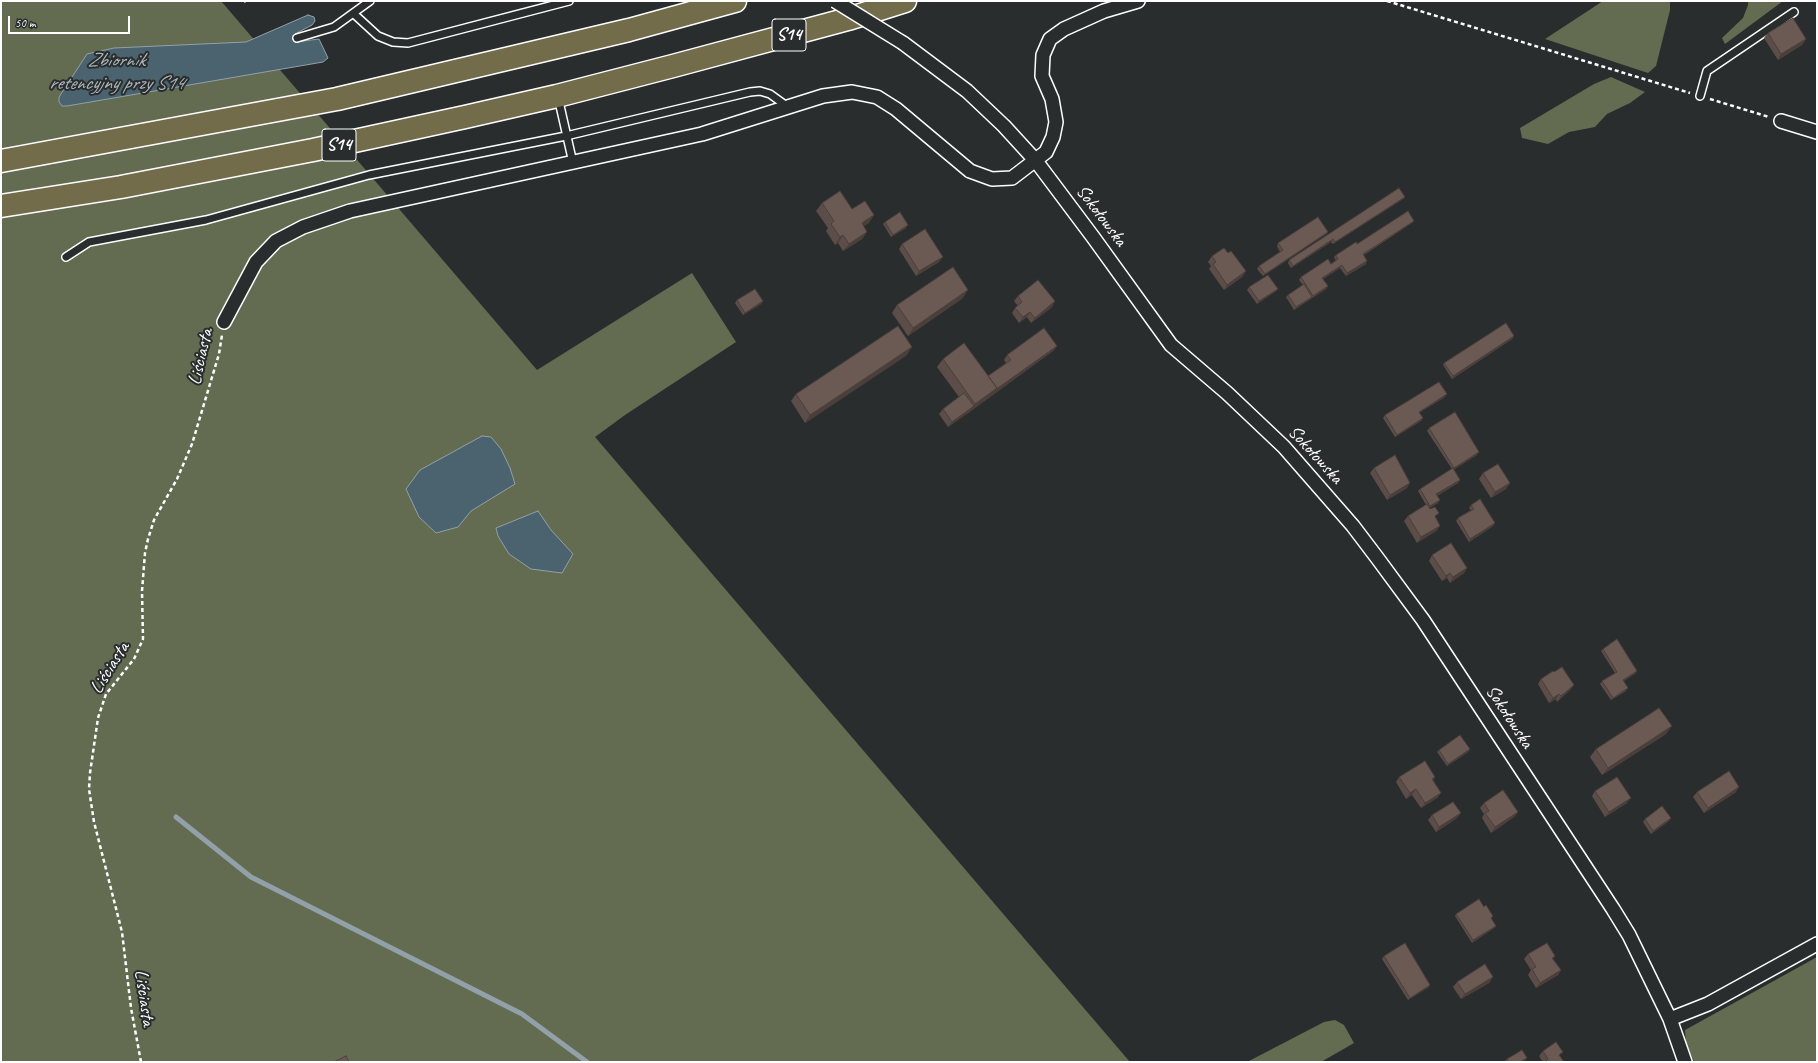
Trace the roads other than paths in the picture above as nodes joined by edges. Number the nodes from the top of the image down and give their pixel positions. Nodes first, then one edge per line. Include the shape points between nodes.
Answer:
1 (370, 1) edge
2 (569, 1) edge
3 (735, 1) edge
4 (835, 1) edge
5 (905, 1) edge
6 (1138, 1) edge
7 (1794, 12) dead end
8 (354, 14) junction
9 (297, 38) dead end
10 (557, 96) junction
11 (1700, 96) road end
12 (788, 107) junction
13 (1781, 121) road end
14 (1817, 132) edge
15 (566, 136) junction
16 (1, 161) edge
17 (1036, 161) junction
18 (573, 163) junction
19 (1, 206) edge
20 (66, 257) dead end
21 (224, 322) road end
22 (1817, 944) edge
23 (1670, 1019) junction
24 (1685, 1062) edge

1 - 8 lane
2 - 8 lane via 408,43 393,42 378,36
3 - 16 highway, S14 via 629,30 337,99
4 - 17 street, Sokołowska, bridge via 903,43 967,91
5 - 10 highway, S14 via 848,19
6 - 17 street via 1104,11 1064,29 1050,39 1043,55 1042,76 1052,99 1056,122 1046,152
7 - 11 lane via 1707,71
8 - 9 lane via 334,27
10 - 15 lane
10 - 19 highway, S14 via 313,150 121,187
12 - 15 lane via 770,94 750,92
12 - 17 street via 823,96 852,92 877,97 896,109 970,171 992,179 1012,178
12 - 18 street via 702,134
13 - 14 street
15 - 18 lane
15 - 20 lane via 369,175 206,220 89,242
17 - 23 street, Sokołowska via 1171,345 1233,398 1284,447 1353,526 1410,602 1613,909
18 - 21 street via 350,211 303,227 276,241 256,262
22 - 23 street via 1708,1004
23 - 24 street, Sokołowska

